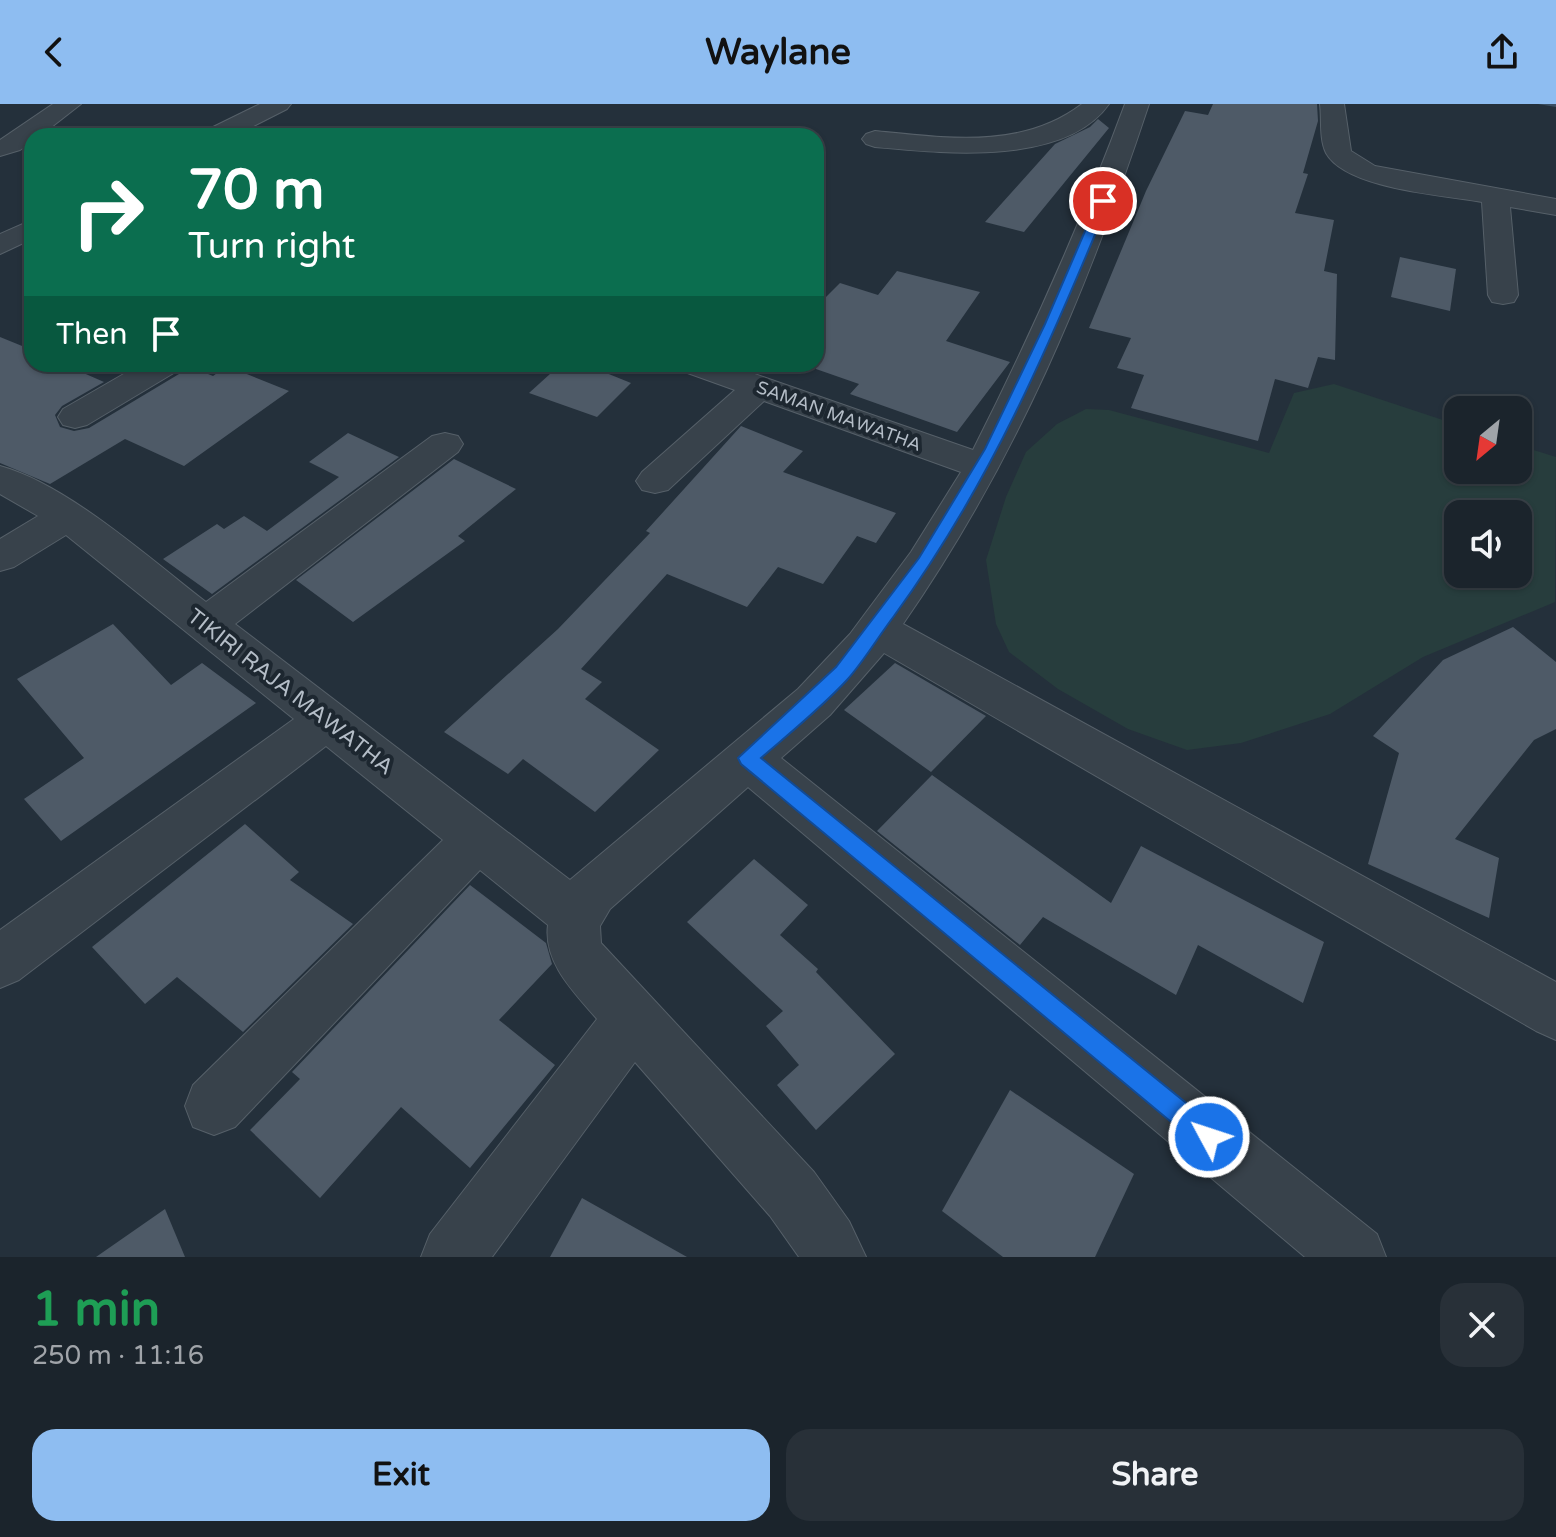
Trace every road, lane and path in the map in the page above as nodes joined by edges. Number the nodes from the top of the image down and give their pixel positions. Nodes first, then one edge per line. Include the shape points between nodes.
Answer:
1 (69, 104) edge
2 (279, 104) edge
3 (1097, 104) edge
4 (1137, 104) edge
5 (1332, 104) edge
6 (35, 128) edge
7 (230, 128) edge
8 (24, 136) edge
9 (875, 139) dead end
10 (0, 148) edge
11 (1495, 196) junction
12 (1556, 207) edge
13 (24, 232) edge
14 (0, 245) edge
15 (1503, 295) dead end
16 (151, 372) edge
17 (717, 372) edge
18 (759, 387) junction
19 (75, 417) dead end
20 (445, 444) dead end
21 (983, 467) junction
22 (0, 478) edge
23 (655, 481) dead end
24 (68, 516) junction
25 (0, 557) edge
26 (206, 624) junction
27 (877, 629) junction
28 (327, 720) junction
29 (747, 758) junction
30 (478, 838) junction
31 (575, 915) junction
32 (0, 962) edge
33 (1556, 1012) edge
34 (632, 1020) junction
35 (214, 1106) dead end
36 (453, 1257) edge
37 (834, 1257) edge
38 (1354, 1257) edge

1 - 6 street
2 - 7 street
3 - 9 street via 1072,127 1034,138 943,145
4 - 21 street via 1052,324
5 - 11 street via 1337,151 1344,162 1368,173
8 - 10 street
11 - 12 street
11 - 15 street
13 - 14 street
16 - 19 street
17 - 18 street, SAMAN MAWATHA
18 - 21 street, SAMAN MAWATHA
18 - 23 street
20 - 26 street
21 - 27 street
22 - 24 street, TIKIRI RAJA MAWATHA
24 - 25 street
24 - 26 street, TIKIRI RAJA MAWATHA
26 - 28 street, TIKIRI RAJA MAWATHA
27 - 29 street via 814,702
27 - 33 street
28 - 30 street, TIKIRI RAJA MAWATHA
28 - 32 street
29 - 31 street via 592,892
29 - 38 street
30 - 31 street, TIKIRI RAJA MAWATHA
30 - 35 street
31 - 34 street via 572,943
34 - 36 street
34 - 37 street via 792,1194

